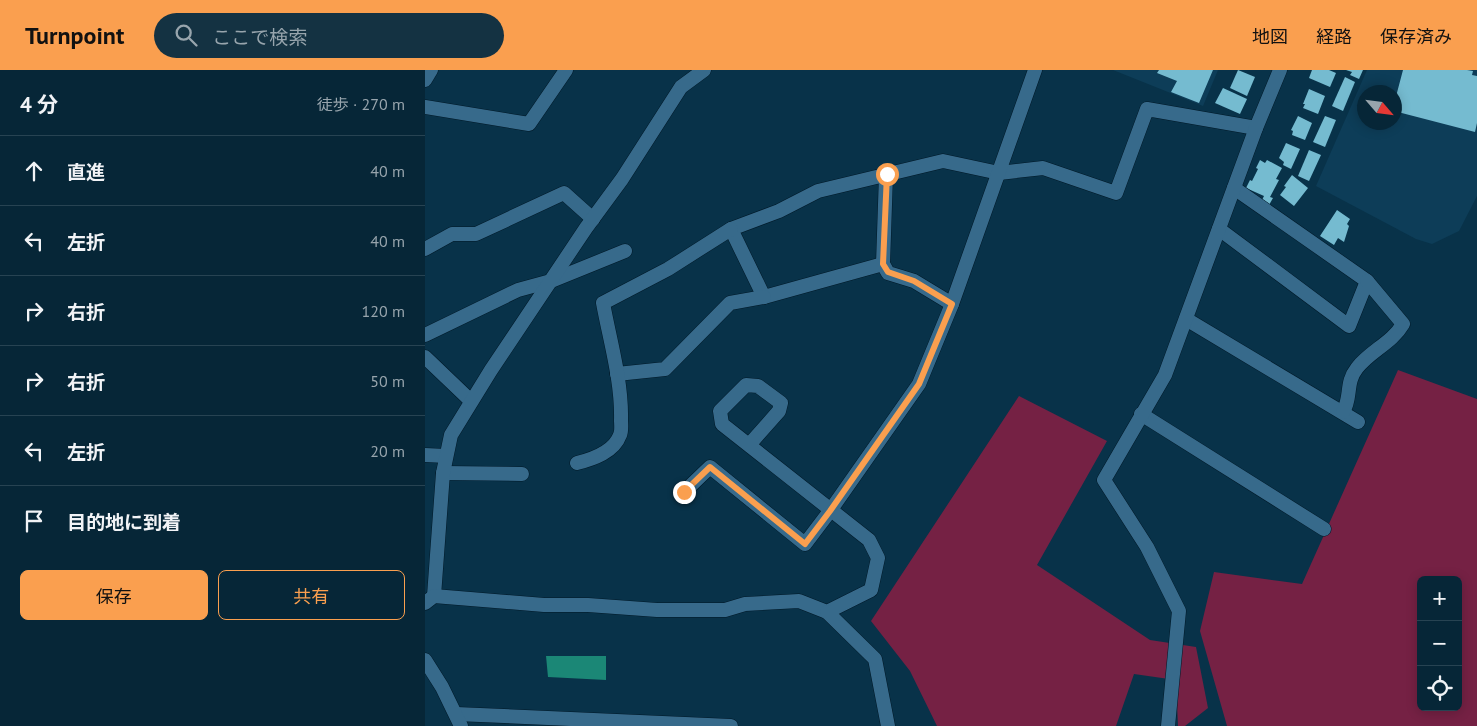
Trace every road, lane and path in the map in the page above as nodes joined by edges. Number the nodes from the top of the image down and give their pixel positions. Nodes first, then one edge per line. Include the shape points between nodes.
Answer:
1 (431, 70) edge
2 (566, 70) edge
3 (704, 70) edge
4 (1035, 70) edge
5 (1281, 70) edge
6 (425, 80) edge
7 (425, 108) edge
8 (1256, 128) junction
9 (999, 173) junction
10 (887, 174) junction
11 (1233, 188) junction
12 (593, 219) junction
13 (731, 229) junction
14 (1219, 229) junction
15 (425, 249) edge
16 (625, 250) dead end
17 (883, 264) junction
18 (551, 281) junction
19 (1367, 281) junction
20 (764, 297) junction
21 (952, 304) junction
22 (1186, 319) junction
23 (425, 335) edge
24 (425, 357) edge
25 (617, 374) junction
26 (471, 401) junction
27 (1343, 412) junction
28 (1141, 414) junction
29 (1358, 422) dead end
30 (749, 445) junction
31 (425, 454) edge
32 (446, 456) junction
33 (577, 463) dead end
34 (443, 473) junction
35 (522, 474) dead end
36 (684, 492) dead end
37 (830, 511) junction
38 (1324, 529) dead end
39 (429, 599) edge
40 (827, 612) junction
41 (425, 660) edge
42 (458, 720) edge
43 (720, 726) edge
44 (731, 726) edge
45 (888, 726) edge
46 (1168, 726) edge

1 - 6 street
2 - 7 street via 529,124
3 - 12 street via 681,87
4 - 9 street
5 - 8 street
8 - 9 street via 1147,109 1116,193 1043,168
8 - 11 street
9 - 10 street via 943,160
9 - 21 street
10 - 13 street via 818,191 779,212
10 - 17 street
11 - 14 street
11 - 19 street
12 - 15 street via 564,193 476,234 452,234
12 - 18 street
13 - 20 street
13 - 25 street via 667,269 603,303
14 - 19 street via 1349,326
14 - 22 street
16 - 18 street
17 - 20 street
17 - 21 street via 888,272 914,281
18 - 23 street via 518,290
18 - 26 street
19 - 27 street via 1403,324 1398,333 1358,366 1351,376 1348,404
20 - 25 street via 730,304 665,368
21 - 37 street via 919,384
22 - 27 street
22 - 28 street via 1165,375
24 - 26 street
25 - 33 street via 620,434 612,447 595,458
26 - 32 street via 451,435
27 - 29 street
28 - 38 street
28 - 46 street via 1104,480 1147,547 1179,611
30 - 30 street via 723,424 720,411 746,384 758,386 781,403 779,411
30 - 37 street
31 - 32 street
32 - 34 street
34 - 35 street
34 - 39 street
36 - 37 street via 710,467 805,544
37 - 40 street via 869,540 878,558 871,590
39 - 40 street via 657,610 725,610 745,604 799,601
40 - 45 street via 875,659
41 - 42 street via 443,687
42 - 43 street
43 - 44 street

